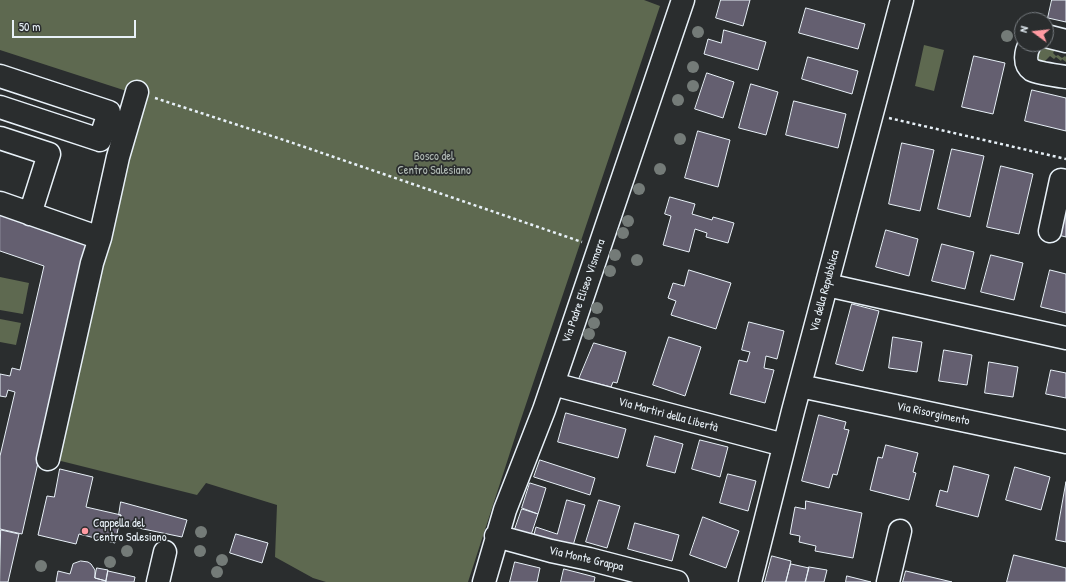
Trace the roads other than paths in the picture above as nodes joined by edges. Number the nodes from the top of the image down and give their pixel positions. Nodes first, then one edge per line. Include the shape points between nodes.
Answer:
1 (683, 0) edge
2 (902, 0) edge
3 (1054, 38) edge
4 (1066, 41) edge
5 (1026, 52) edge
6 (0, 76) edge
7 (1066, 78) edge
8 (137, 92) road end
9 (0, 107) edge
10 (0, 138) edge
11 (1066, 181) edge
12 (0, 203) edge
13 (30, 214) junction
14 (1050, 231) dead end
15 (100, 238) junction
16 (827, 285) junction
17 (1066, 338) edge
18 (553, 384) junction
19 (800, 386) junction
20 (1066, 442) edge
21 (784, 444) junction
22 (48, 459) dead end
23 (900, 531) dead end
24 (496, 536) junction
25 (165, 552) dead end
26 (158, 582) edge
27 (484, 582) edge
28 (677, 582) edge
29 (750, 582) edge
30 (888, 582) edge

1 - 18 street, Via Padre Eliseo Vismara
2 - 16 street, Via della Repubblica
3 - 4 street
5 - 7 street via 1026,59 1032,70
6 - 9 street via 109,112 100,140
8 - 15 street via 118,157
10 - 13 street via 50,154
11 - 14 street via 1061,180
12 - 13 street
13 - 15 street
15 - 22 street via 92,263
16 - 17 street
16 - 19 street, Via della Repubblica
18 - 21 street, Via Martiri della Libertà
18 - 24 street, Via Padre Eliseo Vismara
19 - 20 street, Via Risorgimento
19 - 21 street, Via della Repubblica
21 - 29 street, Via della Repubblica
23 - 30 street
24 - 27 street, Via Padre Eliseo Vismara
24 - 28 street, Via Monte Grappa
25 - 26 street

